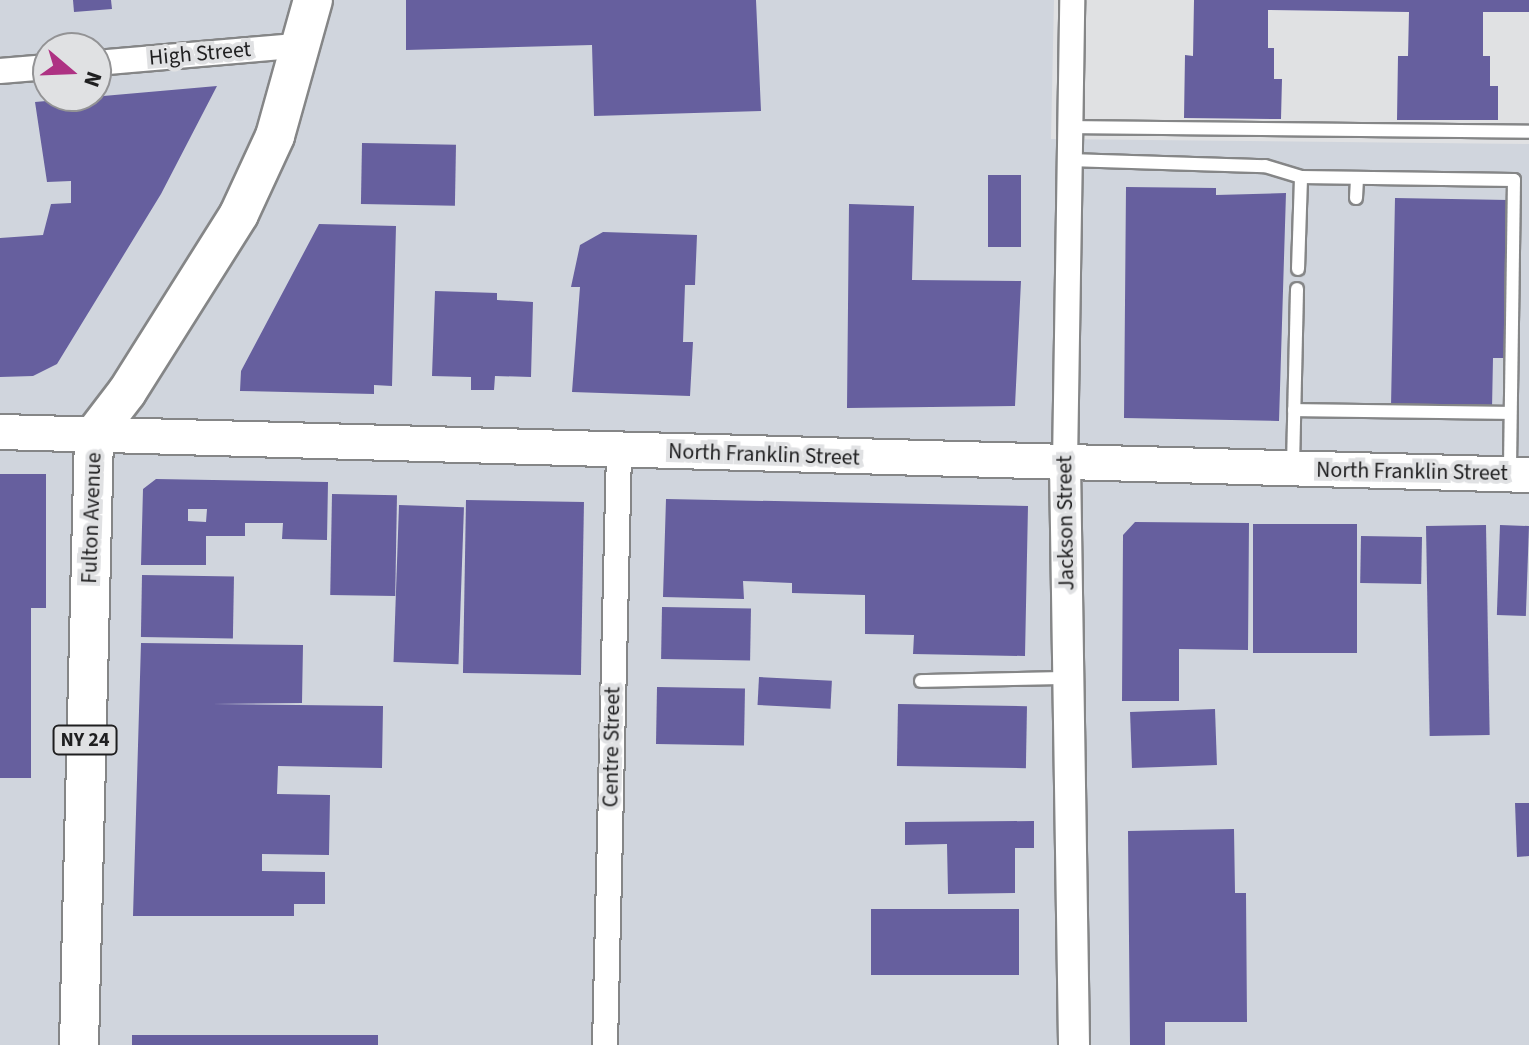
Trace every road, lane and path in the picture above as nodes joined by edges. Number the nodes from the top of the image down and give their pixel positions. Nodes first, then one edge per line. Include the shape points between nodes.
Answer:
1 (313, 0) edge
2 (1072, 0) edge
3 (304, 45) junction
4 (112, 62) edge
5 (32, 68) edge
6 (0, 71) edge
7 (1070, 127) junction
8 (1529, 132) edge
9 (1069, 160) junction
10 (1301, 177) junction
11 (1357, 178) junction
12 (1356, 198) dead end
13 (1298, 269) dead end
14 (1297, 289) dead end
15 (1294, 410) junction
16 (1510, 413) junction
17 (0, 432) edge
18 (94, 435) junction
19 (619, 450) junction
20 (1065, 464) junction
21 (1292, 469) junction
22 (1519, 475) edge
23 (1068, 678) junction
24 (921, 681) dead end
25 (79, 1045) edge
26 (605, 1045) edge
27 (1074, 1045) edge

1 - 3 main road, Fulton Avenue
2 - 7 street, Jackson Street
3 - 4 street, High Street
3 - 18 main road, Fulton Avenue via 275,136 239,214 127,392
5 - 6 street
7 - 8 lane
7 - 9 street, Jackson Street
9 - 10 lane via 1265,166
9 - 20 street, Jackson Street
10 - 11 lane
10 - 13 lane
11 - 12 lane
11 - 16 lane via 1514,180
14 - 15 lane
15 - 16 lane
15 - 21 lane
16 - 22 lane
17 - 18 main road, North Franklin Street
18 - 19 main road, North Franklin Street
18 - 25 main road, Fulton Avenue / NY 24
19 - 20 main road, North Franklin Street
19 - 26 street, Centre Street
20 - 21 main road, North Franklin Street
20 - 23 street, Jackson Street
21 - 22 main road, North Franklin Street
23 - 24 lane
23 - 27 street, Jackson Street

